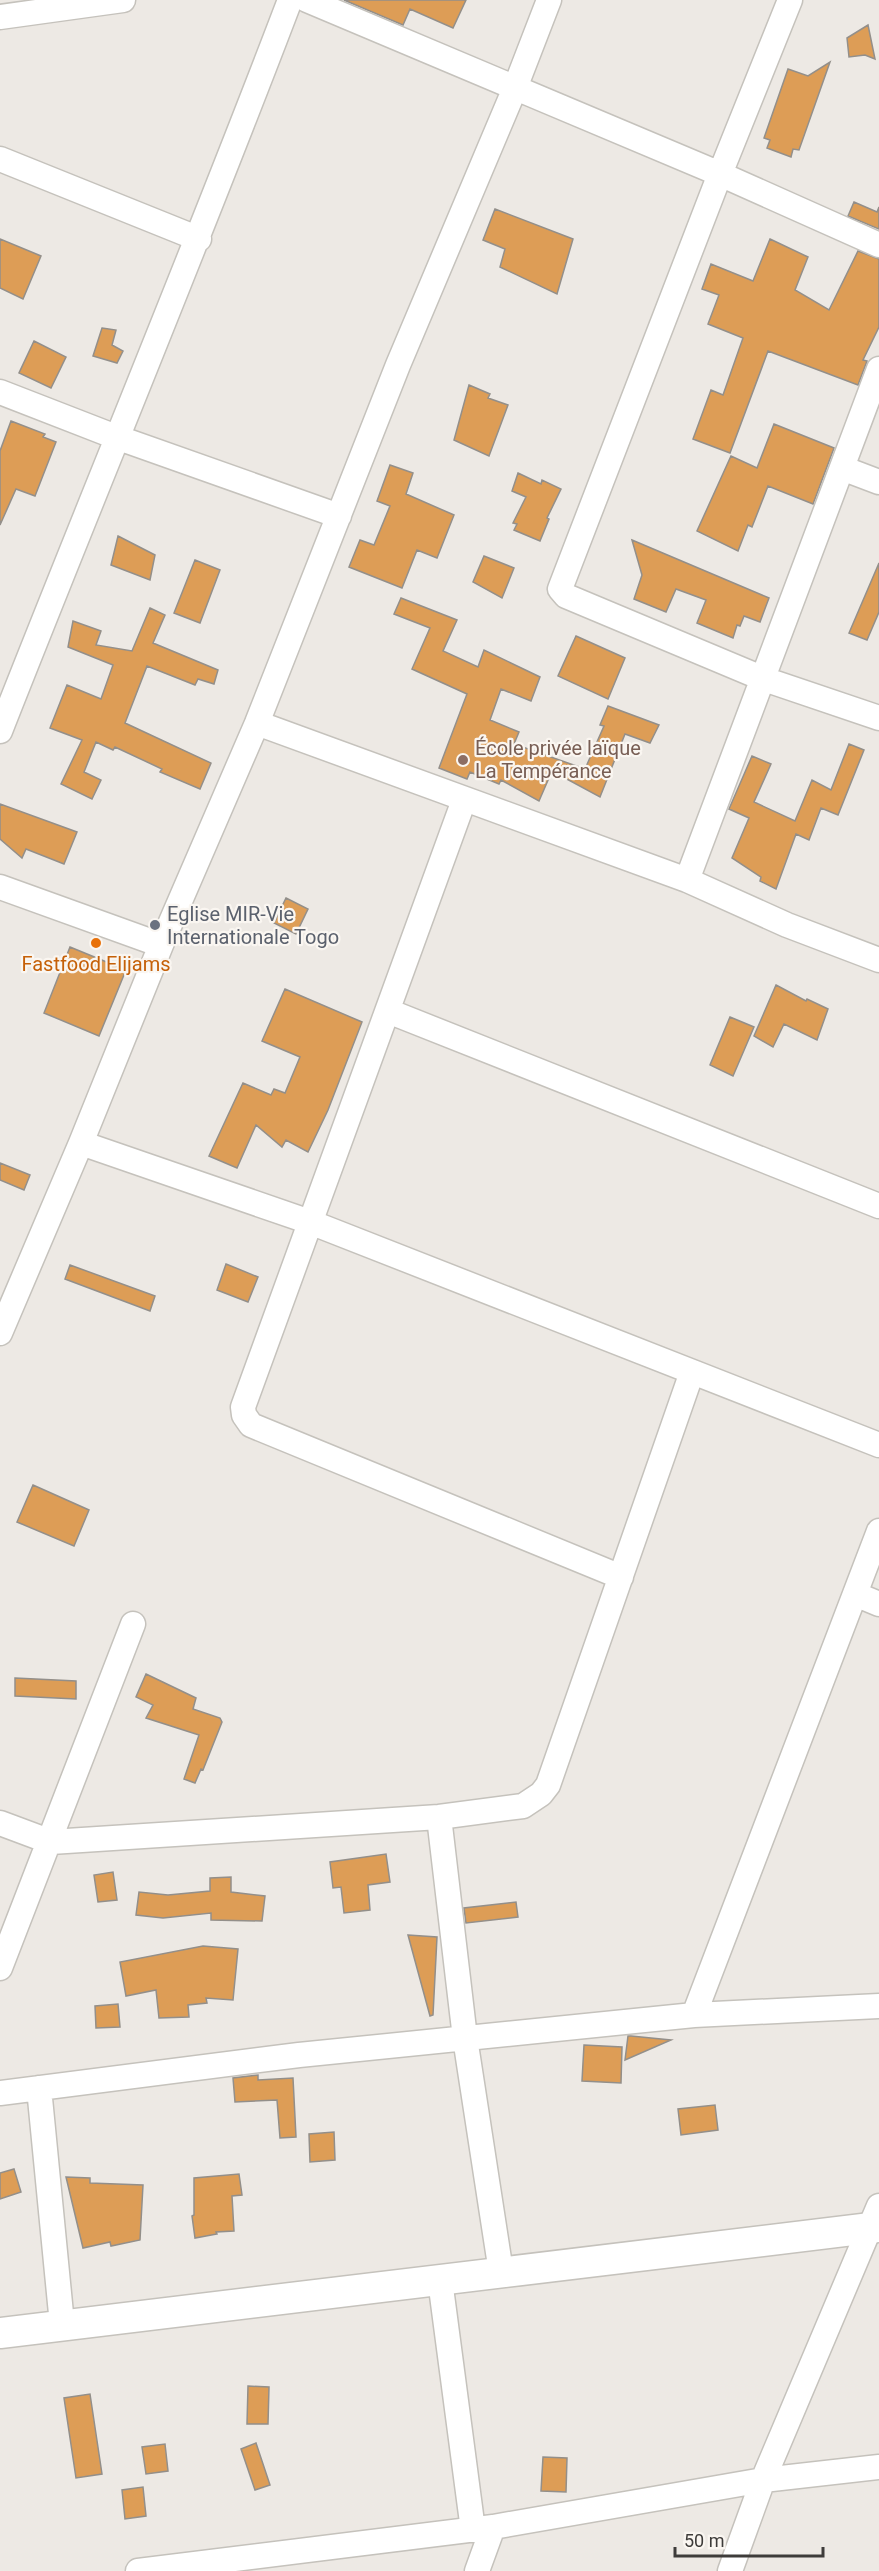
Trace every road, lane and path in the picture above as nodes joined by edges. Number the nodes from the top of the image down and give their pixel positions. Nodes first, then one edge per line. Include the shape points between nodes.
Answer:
1 (123, 0) edge
2 (290, 0) edge
3 (307, 0) edge
4 (549, 0) edge
5 (790, 0) edge
6 (0, 16) edge
7 (515, 88) junction
8 (0, 159) edge
9 (720, 174) junction
10 (199, 239) junction
11 (879, 245) edge
12 (879, 369) edge
13 (0, 392) edge
14 (116, 437) junction
15 (842, 468) junction
16 (879, 482) edge
17 (339, 516) junction
18 (764, 679) junction
19 (879, 718) edge
20 (257, 723) junction
21 (0, 731) edge
22 (464, 800) junction
23 (687, 880) junction
24 (0, 886) edge
25 (161, 945) junction
26 (879, 960) edge
27 (388, 1011) junction
28 (81, 1143) junction
29 (879, 1206) edge
30 (310, 1222) junction
31 (0, 1333) edge
32 (692, 1372) junction
33 (879, 1445) edge
34 (879, 1531) edge
35 (621, 1577) junction
36 (855, 1594) junction
37 (879, 1604) edge
38 (133, 1624) dead end
39 (439, 1817) junction
40 (0, 1823) edge
41 (51, 1842) junction
42 (0, 1968) edge
43 (879, 2006) edge
44 (694, 2015) junction
45 (465, 2038) junction
46 (39, 2088) junction
47 (0, 2093) edge
48 (876, 2221) edge
49 (501, 2272) junction
50 (440, 2280) junction
51 (62, 2324) junction
52 (0, 2334) edge
53 (879, 2467) edge
54 (763, 2480) junction
55 (483, 2528) junction
56 (138, 2571) edge
57 (477, 2571) edge
58 (730, 2571) edge

1 - 6 street
2 - 10 street
3 - 7 street
4 - 7 street
5 - 9 street
7 - 9 street
7 - 17 street
8 - 10 street
9 - 11 street
9 - 18 street via 560,589 566,596
10 - 14 street
12 - 15 street
13 - 14 street
14 - 17 street
14 - 21 street
15 - 16 street
15 - 18 street
17 - 20 street
18 - 19 street
18 - 23 street
20 - 22 street
20 - 25 street
22 - 23 street
22 - 27 street
23 - 26 street via 787,925
24 - 25 street
25 - 28 street
27 - 29 street
27 - 30 street
28 - 30 street
28 - 31 street
30 - 32 street
30 - 35 street via 243,1407 246,1420
32 - 33 street
32 - 35 street
34 - 36 street
35 - 39 street via 548,1785 523,1806
36 - 37 street
36 - 44 street
38 - 41 street
39 - 41 street
39 - 45 street
40 - 41 street
41 - 42 street
43 - 44 street
44 - 45 street
45 - 46 street
45 - 49 street
46 - 47 street
46 - 51 street
48 - 49 street
48 - 54 street
49 - 50 street
50 - 51 street
50 - 55 street
51 - 52 street
53 - 54 street
54 - 55 street
54 - 58 street
55 - 56 street
55 - 57 street

